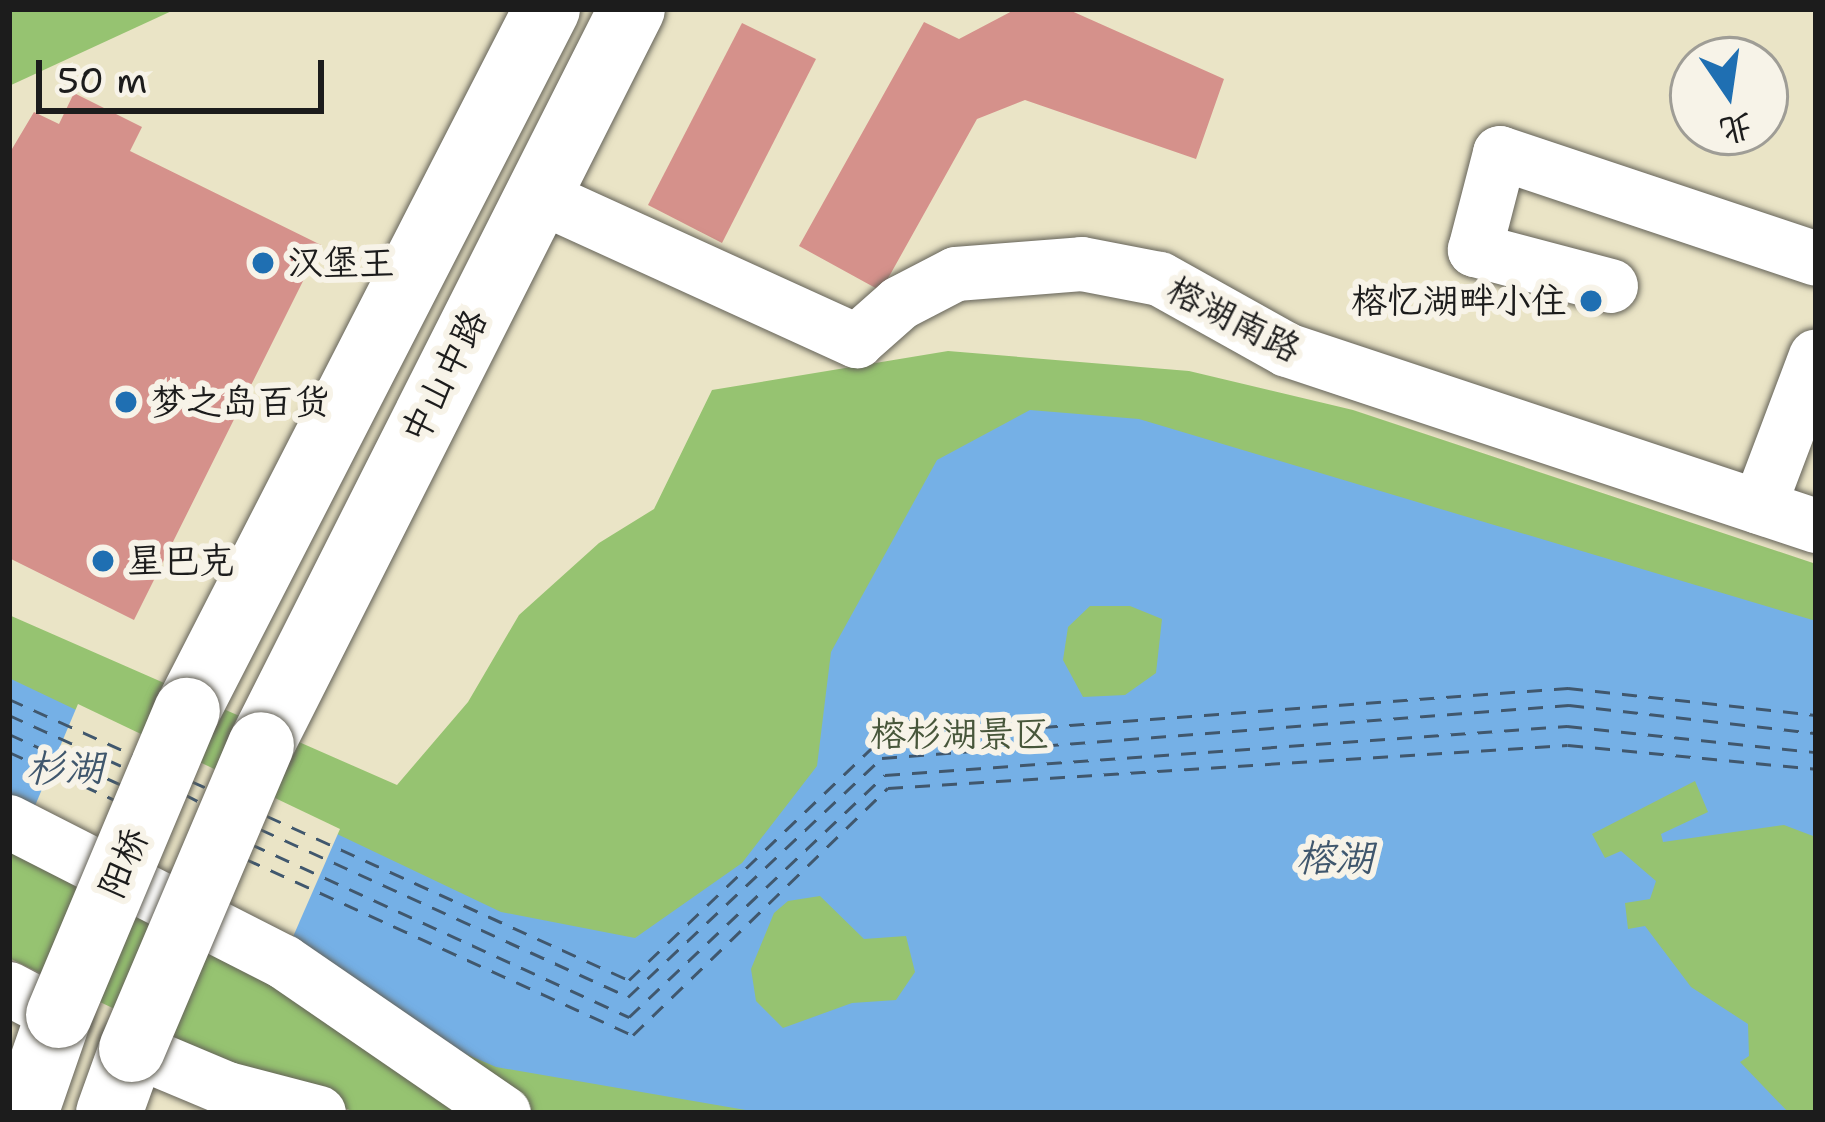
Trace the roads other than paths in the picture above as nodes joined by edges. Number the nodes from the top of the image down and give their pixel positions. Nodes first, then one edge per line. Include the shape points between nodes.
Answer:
1 (547, 9) edge
2 (632, 9) edge
3 (536, 195) junction
4 (1816, 259) edge
5 (1611, 286) dead end
6 (1816, 356) edge
7 (1759, 507) junction
8 (1816, 526) edge
9 (9, 822) edge
10 (34, 1002) edge
11 (132, 1049) junction
12 (25, 1113) edge
13 (109, 1113) edge
14 (319, 1113) edge
15 (504, 1113) edge

1 - 10 highway, 阳桥, bridge
2 - 3 highway, 中山中路
3 - 7 street, 榕湖南路 via 857,341 900,303 956,274 1082,264 1160,279 1287,350
3 - 11 highway, 中山中路, bridge via 260,745
4 - 5 street via 1500,153 1475,250
6 - 7 street
7 - 8 street, 榕湖南路
9 - 15 street via 284,962
10 - 12 highway
11 - 13 highway
11 - 14 street via 226,1089

